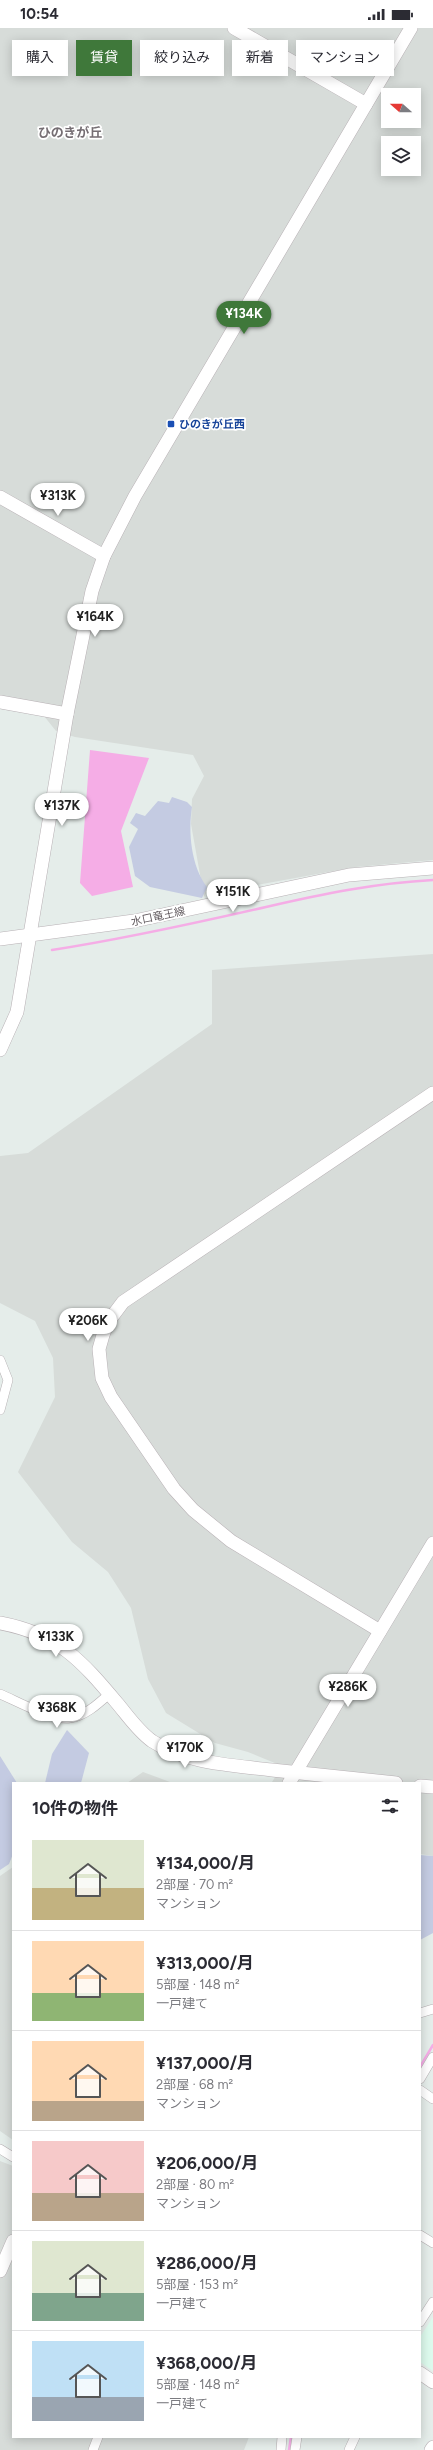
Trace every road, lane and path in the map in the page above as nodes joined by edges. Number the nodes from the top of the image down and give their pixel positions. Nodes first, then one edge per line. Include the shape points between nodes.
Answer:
1 (234, 28) edge
2 (411, 28) edge
3 (366, 104) junction
4 (0, 497) edge
5 (104, 556) junction
6 (0, 702) edge
7 (67, 714) junction
8 (433, 868) edge
9 (31, 935) junction
10 (0, 939) edge
11 (0, 1050) edge
12 (433, 1093) edge
13 (0, 1360) edge
14 (0, 1410) edge
15 (433, 1543) edge
16 (0, 1623) edge
17 (380, 1631) junction
18 (0, 1694) edge
19 (109, 1694) junction
20 (292, 1778) edge
21 (375, 1782) edge
22 (421, 1786) edge
23 (433, 1787) edge
24 (433, 2009) edge
25 (421, 2013) edge
26 (433, 2057) edge
27 (421, 2077) edge
28 (421, 2091) edge
29 (433, 2099) edge
30 (0, 2149) edge
31 (12, 2156) edge
32 (421, 2236) edge
33 (12, 2243) edge
34 (433, 2244) edge
35 (0, 2271) edge
36 (433, 2302) edge
37 (421, 2320) edge
38 (421, 2374) edge
39 (433, 2382) edge
40 (98, 2438) edge
41 (282, 2438) edge
42 (297, 2438) edge
43 (355, 2438) edge
44 (433, 2446) edge
45 (93, 2450) edge
46 (281, 2450) edge
47 (295, 2450) edge
48 (349, 2450) edge
49 (431, 2450) edge

1 - 3 street
2 - 3 street
3 - 5 street via 135,496
4 - 5 street
5 - 7 street via 92,591
6 - 7 street
7 - 9 street
8 - 9 street, 水口竜王線 via 349,875 134,921
9 - 10 street, 水口竜王線
9 - 11 street via 17,1012
12 - 17 street via 128,1298 108,1322 99,1349 102,1378 111,1397 174,1489 193,1510 231,1541
13 - 14 street via 8,1380
15 - 17 street
16 - 19 street via 45,1636 66,1649
17 - 20 street
18 - 19 street via 58,1718 70,1718 89,1710
19 - 20 street via 136,1727 162,1747 202,1760
20 - 21 street
22 - 23 street
24 - 25 street
26 - 27 street
28 - 29 street
30 - 31 street
32 - 34 street
33 - 35 street
36 - 37 street
38 - 39 street
40 - 45 street
41 - 46 street
42 - 47 street
43 - 48 street
44 - 49 street

